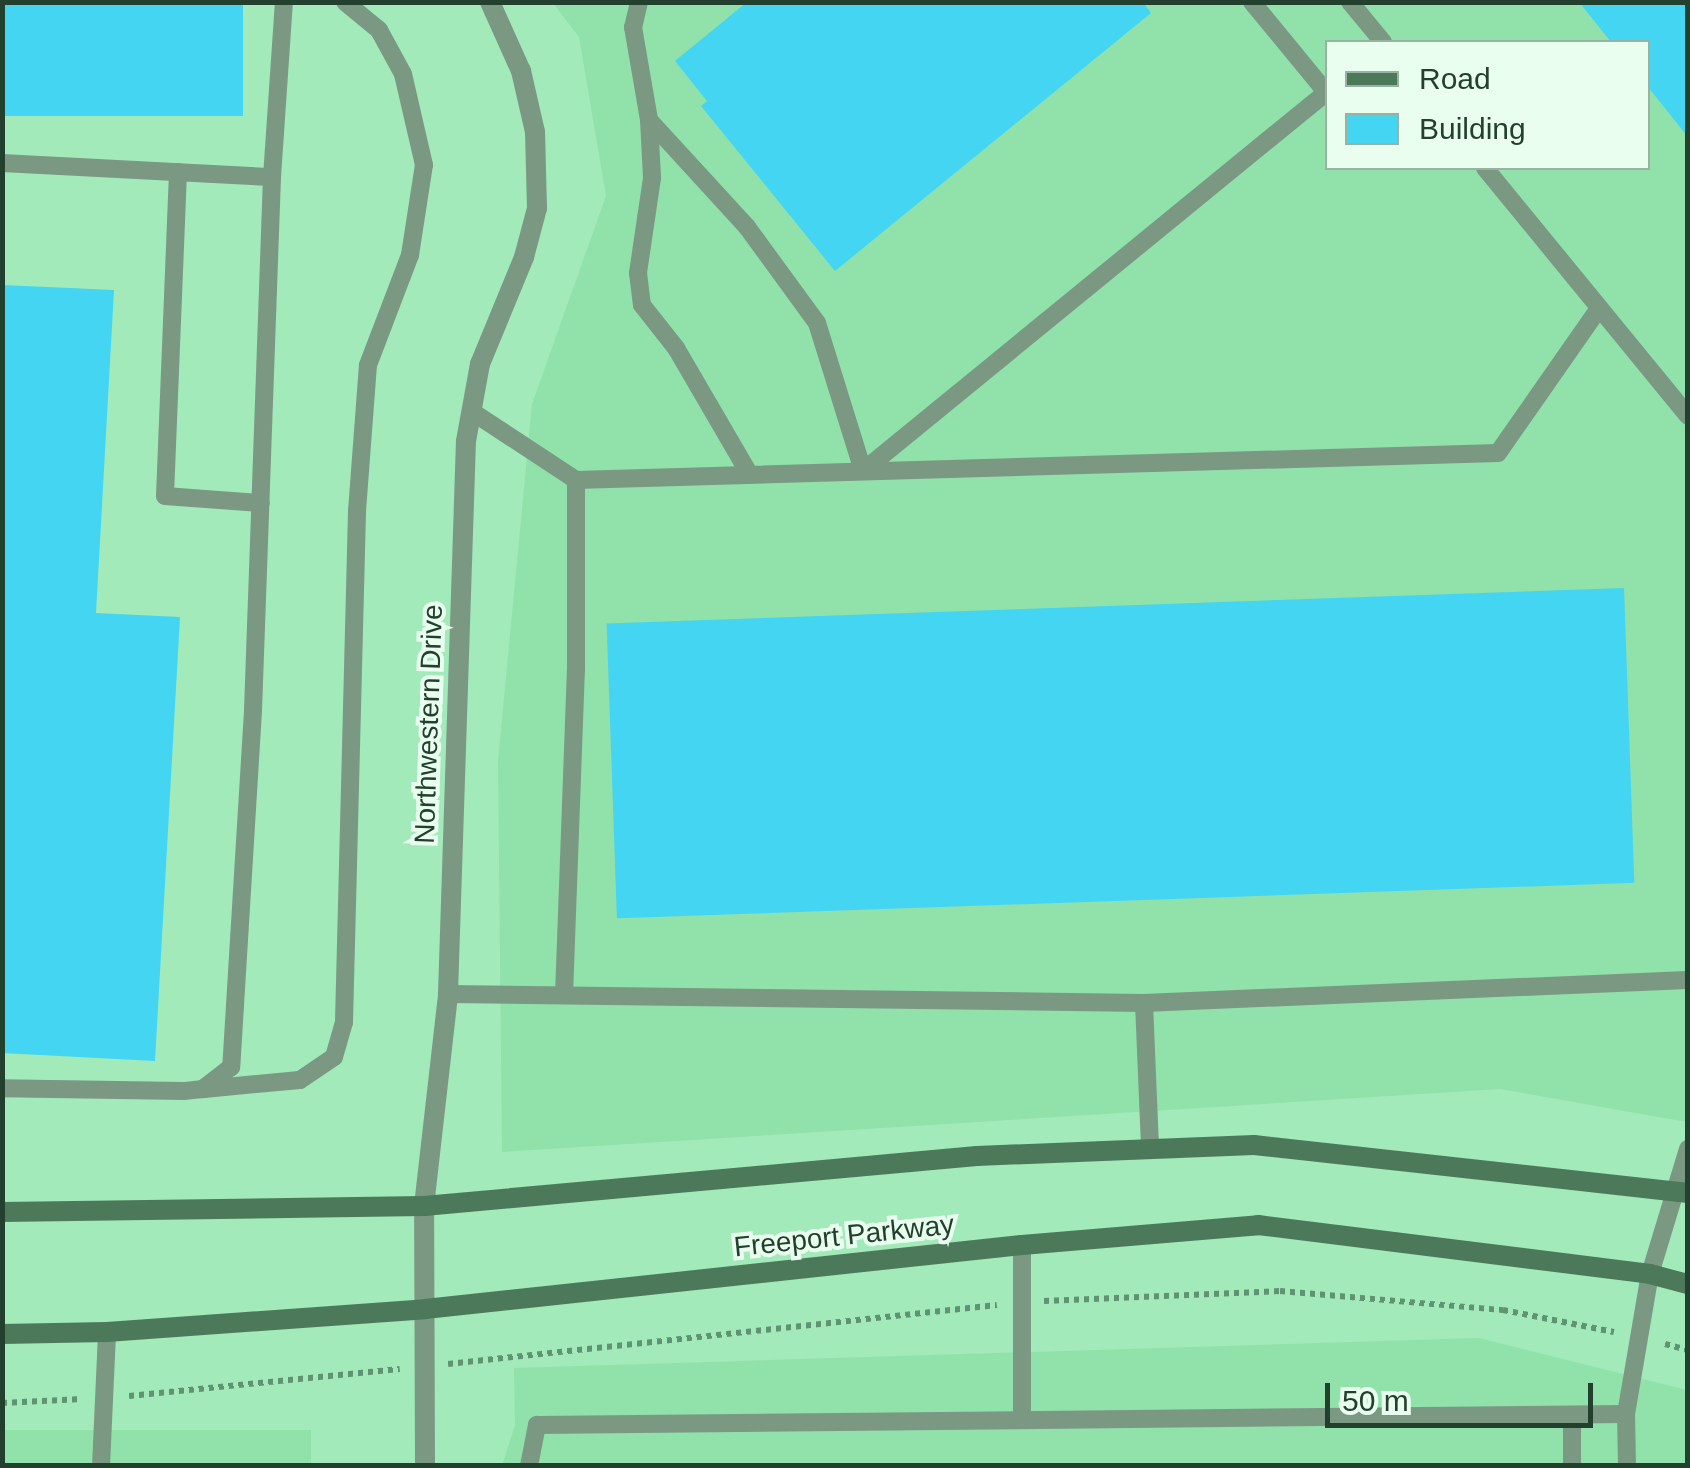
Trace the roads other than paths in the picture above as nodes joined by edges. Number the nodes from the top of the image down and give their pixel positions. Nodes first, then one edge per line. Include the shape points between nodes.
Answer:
1 (284, 2) edge
2 (345, 2) edge
3 (639, 2) edge
4 (1252, 2) edge
5 (1350, 2) edge
6 (495, 4) edge
7 (1381, 40) edge
8 (1325, 90) edge
9 (1325, 94) edge
10 (648, 120) junction
11 (2, 163) edge
12 (1487, 170) edge
13 (178, 172) junction
14 (272, 177) junction
15 (1599, 308) junction
16 (472, 411) junction
17 (1688, 416) edge
18 (864, 471) junction
19 (750, 474) junction
20 (576, 480) junction
21 (261, 503) junction
22 (1688, 980) edge
23 (448, 994) junction
24 (564, 996) junction
25 (1144, 1003) junction
26 (2, 1088) edge
27 (203, 1089) junction
28 (1150, 1146) junction
29 (1688, 1150) edge
30 (1683, 1192) edge
31 (424, 1206) junction
32 (2, 1212) edge
33 (1022, 1245) junction
34 (1650, 1274) junction
35 (1688, 1284) edge
36 (425, 1308) junction
37 (107, 1332) junction
38 (2, 1334) edge
39 (1626, 1414) junction
40 (1572, 1415) junction
41 (1022, 1420) junction
42 (101, 1466) edge
43 (425, 1466) edge
44 (529, 1466) edge
45 (1572, 1466) edge
46 (1628, 1466) edge

1 - 14 lane
2 - 27 lane via 380,30 403,74 424,166 410,255 368,365 357,510 344,1022 334,1057 300,1080
3 - 10 lane via 633,27
4 - 8 lane
5 - 7 lane
6 - 16 street, Northwestern Drive via 521,70 534,132 537,208 480,364
9 - 18 lane
10 - 18 lane via 747,227 817,324
10 - 19 lane via 652,178 638,273 642,305 676,348
11 - 13 lane
12 - 15 lane
13 - 14 lane
13 - 21 lane via 165,496
14 - 21 lane
15 - 17 lane
15 - 18 lane via 1498,453
16 - 20 lane
16 - 23 street, Northwestern Drive
18 - 19 lane
19 - 20 lane
20 - 24 lane
21 - 27 lane via 232,1067
22 - 25 lane
23 - 24 lane
23 - 31 street, Northwestern Drive
24 - 25 lane
25 - 28 lane
26 - 27 lane
28 - 30 main road via 1254,1145
28 - 31 main road
29 - 30 lane
30 - 34 lane
31 - 32 main road
31 - 36 street, Northwestern Drive
33 - 34 main road, Freeport Parkway via 1258,1225
33 - 36 main road, Freeport Parkway
33 - 41 lane
34 - 35 main road, Freeport Parkway
34 - 39 lane
36 - 37 main road, Freeport Parkway
36 - 43 street, Northwestern Drive
37 - 38 main road, Freeport Parkway
37 - 42 lane
39 - 40 lane
39 - 46 lane
40 - 41 lane
40 - 45 lane
41 - 44 lane via 537,1424

